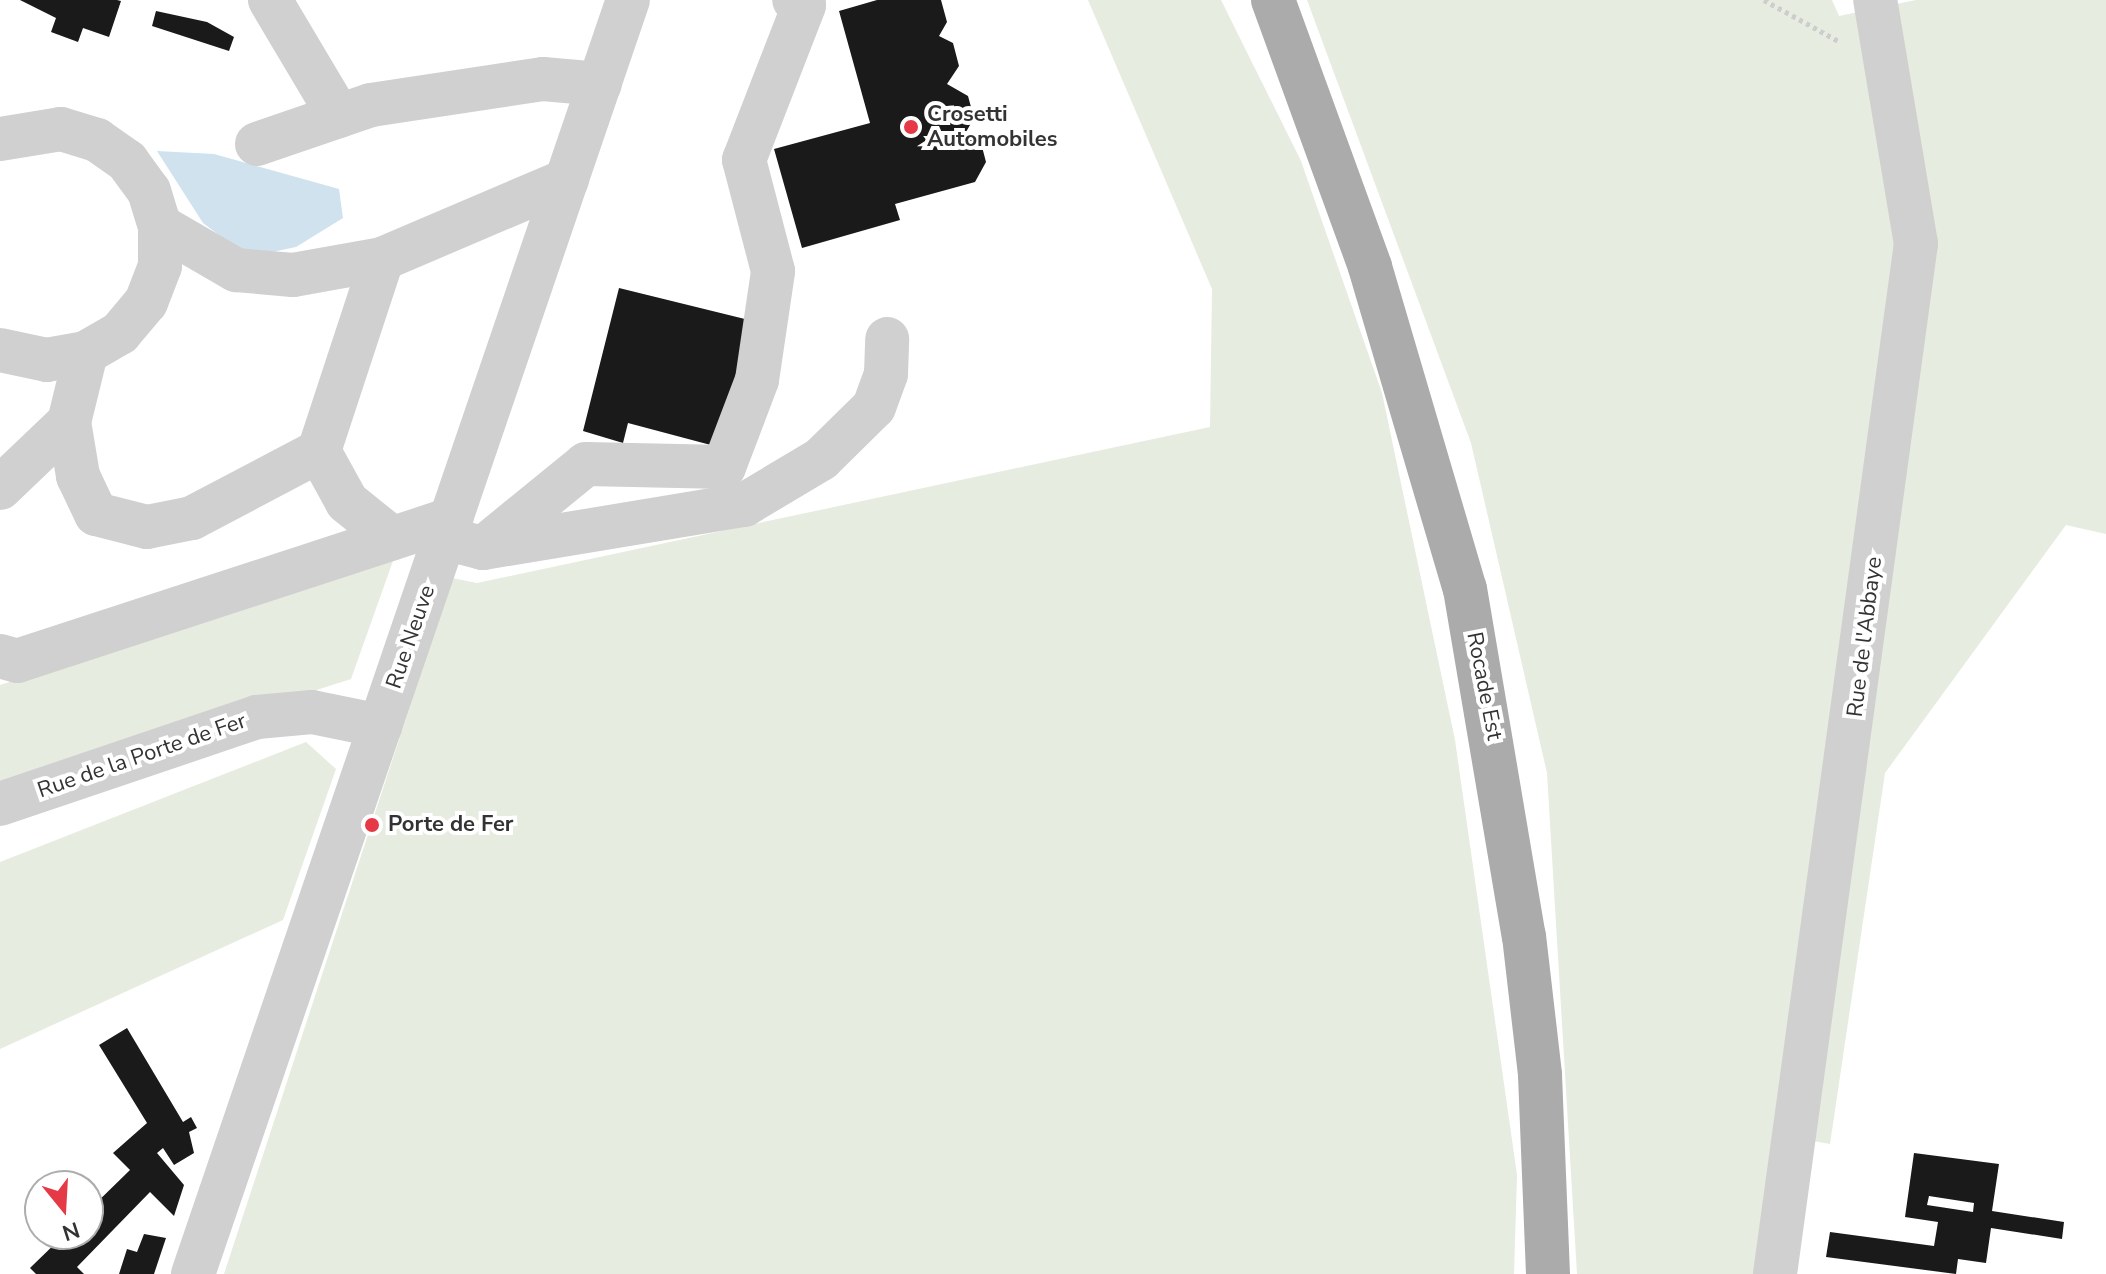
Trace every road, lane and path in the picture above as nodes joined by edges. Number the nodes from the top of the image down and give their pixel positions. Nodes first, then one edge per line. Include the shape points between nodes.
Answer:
1 (270, 0) edge
2 (628, 0) edge
3 (794, 0) edge
4 (1245, 0) edge
5 (1273, 0) edge
6 (1764, 0) edge
7 (1875, 0) edge
8 (1847, 47) dead end
9 (600, 84) junction
10 (339, 116) junction
11 (1314, 119) junction
12 (0, 139) edge
13 (257, 144) dead end
14 (567, 180) junction
15 (160, 226) junction
16 (382, 259) junction
17 (887, 339) dead end
18 (0, 350) edge
19 (86, 353) junction
20 (69, 422) junction
21 (319, 451) junction
22 (0, 488) edge
23 (459, 535) junction
24 (392, 538) junction
25 (0, 656) edge
26 (381, 726) junction
27 (0, 804) edge
28 (193, 1274) edge
29 (1548, 1274) edge
30 (1775, 1274) edge

1 - 10 street
2 - 9 street, Rue Neuve
3 - 23 street via 804,5 744,160 773,271 757,380 724,467 586,464
4 - 11 main road
5 - 11 main road
6 - 8 path
7 - 30 street, Rue de l'Abbaye via 1912,189 1916,244
9 - 10 street via 543,79
9 - 14 street, Rue Neuve
10 - 13 street
11 - 29 main road, Rocade Est via 1417,414 1476,645 1531,993
12 - 15 street via 61,129 97,140 127,161 149,191
14 - 16 street
14 - 23 street, Rue Neuve
15 - 16 street via 236,270 293,275
15 - 19 street via 160,266 146,302 120,333
16 - 21 street
17 - 23 street via 886,374 874,407 821,459 744,505
18 - 19 street via 47,360
19 - 20 street
20 - 21 street via 78,476 96,514 147,527 192,518
20 - 22 street
21 - 24 street via 347,502
23 - 24 street
23 - 26 street, Rue Neuve
24 - 25 street via 17,661
26 - 27 street, Rue de la Porte de Fer via 312,712 257,717
26 - 28 street, Rue Neuve

